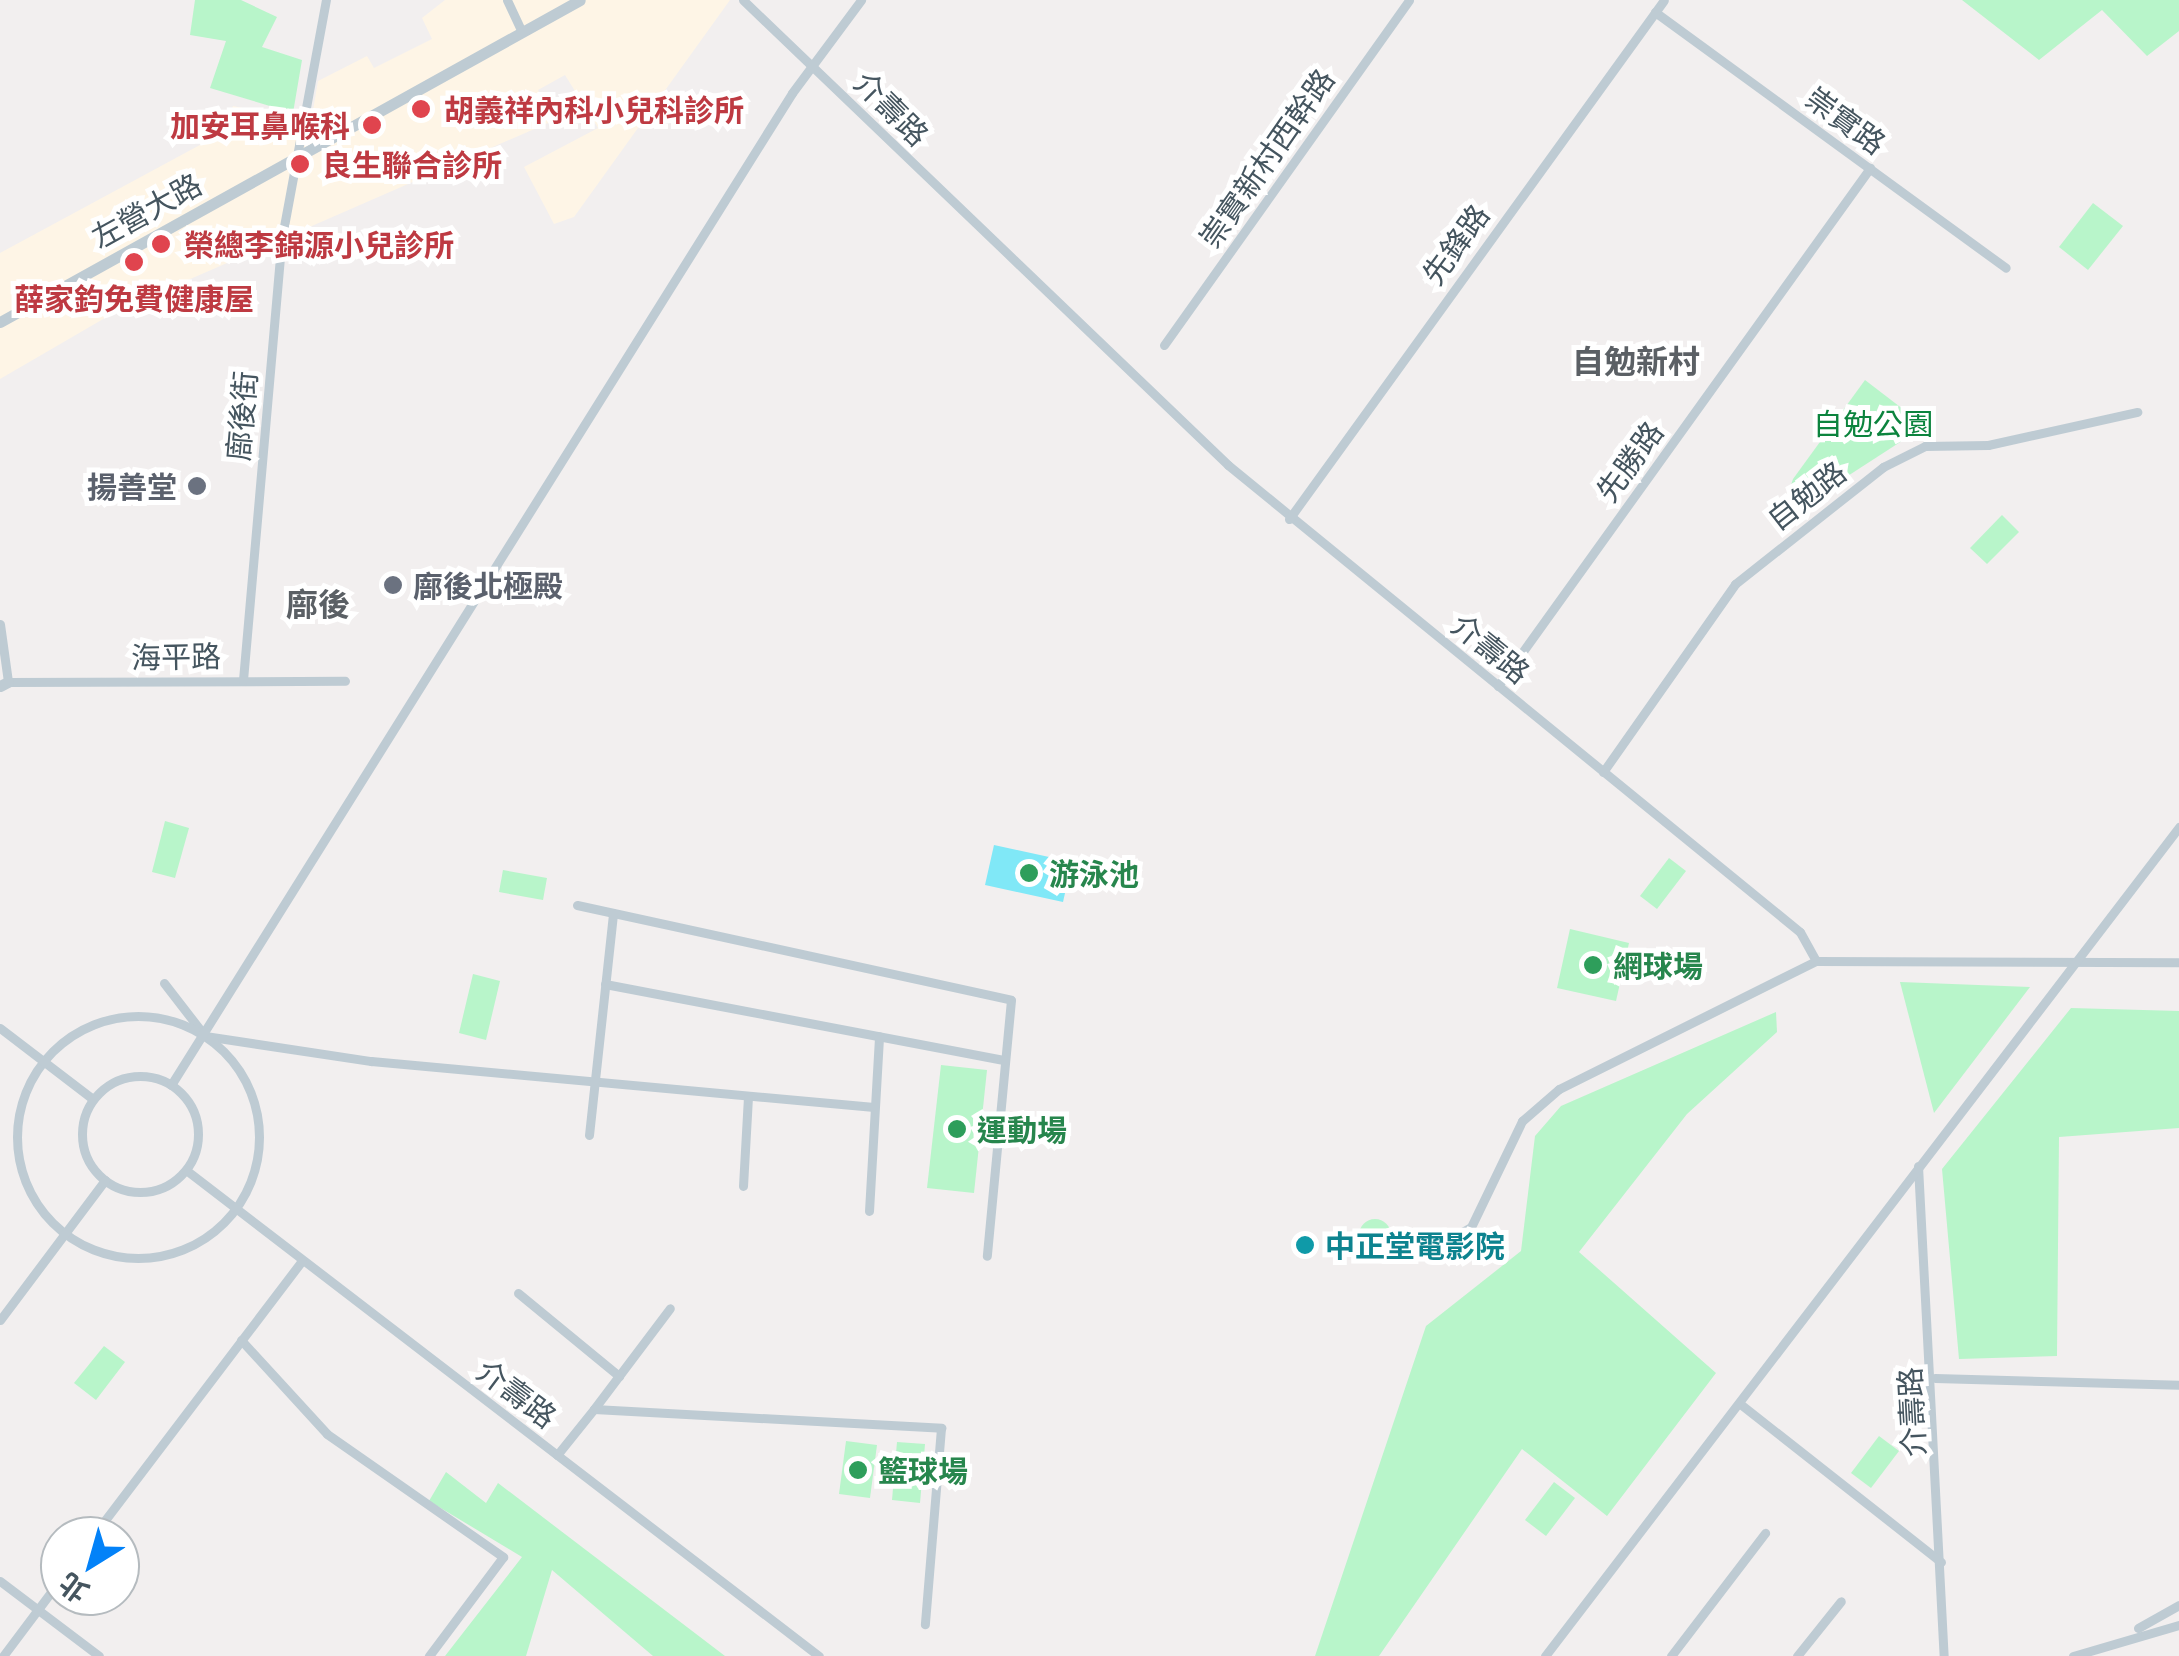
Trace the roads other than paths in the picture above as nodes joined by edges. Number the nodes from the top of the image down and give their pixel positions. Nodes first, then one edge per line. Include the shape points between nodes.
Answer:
1 (326, 0) edge
2 (507, 0) edge
3 (580, 0) edge
4 (742, 0) edge
5 (861, 0) edge
6 (1409, 0) edge
7 (1664, 0) edge
8 (1655, 12) junction
9 (522, 32) junction
10 (812, 64) junction
11 (293, 159) junction
12 (1870, 168) junction
13 (2006, 268) dead end
14 (0, 322) edge
15 (1164, 345) dead end
16 (2137, 412) dead end
17 (1290, 519) junction
18 (0, 624) edge
19 (243, 680) junction
20 (346, 681) dead end
21 (3, 683) edge
22 (1498, 686) junction
23 (1602, 772) junction
24 (2179, 827) edge
25 (577, 904) dead end
26 (612, 912) junction
27 (1816, 960) junction
28 (2076, 960) junction
29 (2179, 962) edge
30 (164, 983) dead end
31 (605, 984) junction
32 (0, 1028) edge
33 (204, 1036) junction
34 (879, 1036) junction
35 (45, 1060) junction
36 (1005, 1060) junction
37 (595, 1077) junction
38 (171, 1085) junction
39 (748, 1097) junction
40 (93, 1099) junction
41 (874, 1106) junction
42 (589, 1134) dead end
43 (1918, 1166) junction
44 (186, 1170) junction
45 (105, 1180) junction
46 (743, 1186) dead end
47 (236, 1210) junction
48 (869, 1211) dead end
49 (64, 1232) junction
50 (1395, 1246) dead end
51 (987, 1256) dead end
52 (302, 1261) junction
53 (518, 1293) dead end
54 (670, 1308) dead end
55 (0, 1320) edge
56 (241, 1340) junction
57 (619, 1376) junction
58 (1935, 1378) junction
59 (2179, 1384) edge
60 (1739, 1403) junction
61 (594, 1410) junction
62 (556, 1455) junction
63 (109, 1516) edge
64 (1766, 1533) dead end
65 (1942, 1563) junction
66 (0, 1580) edge
67 (1841, 1601) dead end
68 (2179, 1605) edge
69 (40, 1607) edge
70 (38, 1610) junction
71 (925, 1624) dead end
72 (2179, 1625) edge
73 (2132, 1632) junction
74 (3, 1656) edge
75 (99, 1656) edge
76 (429, 1656) edge
77 (819, 1656) edge
78 (1545, 1656) edge
79 (1671, 1656) edge
80 (1797, 1656) edge
81 (1944, 1656) edge
82 (2073, 1656) edge

1 - 11 street, 廍後街
2 - 9 street
3 - 9 street, 左營大路
4 - 10 street, 介壽路
5 - 10 street
6 - 15 street, 崇實新村西幹路
7 - 8 street, 先鋒路
8 - 12 street, 崇實路
8 - 17 street, 先鋒路
9 - 11 street, 左營大路
10 - 17 street, 介壽路
10 - 33 street
11 - 14 street, 左營大路
11 - 19 street, 廍後街
12 - 13 street, 崇實路
12 - 22 street, 先勝路
16 - 23 street, 自勉路 via 1988,445 1925,446 1882,467 1736,584
17 - 22 street, 介壽路
18 - 21 street
19 - 20 street, 海平路
19 - 21 street, 海平路
22 - 23 street, 介壽路
23 - 27 street, 介壽路 via 1800,932
24 - 28 street
25 - 26 street
26 - 31 street
26 - 36 street via 1011,1000
27 - 28 street
27 - 50 street via 1559,1089 1522,1121 1472,1227 1429,1252
28 - 29 street
28 - 43 street
30 - 33 street
31 - 34 street
31 - 37 street
32 - 35 street
33 - 35 street via 158,1018 107,1020
33 - 37 street via 371,1061
33 - 38 street
33 - 47 street via 243,1076 260,1130
34 - 36 street
34 - 41 street
35 - 40 street
35 - 49 street via 24,1097 17,1139 26,1181
36 - 51 street
37 - 39 street
37 - 42 street
38 - 40 street via 138,1076
38 - 44 street via 198,1131
39 - 41 street
39 - 46 street
40 - 45 street via 82,1133
41 - 48 street
43 - 58 street, 介壽路
43 - 60 street
44 - 45 street via 147,1192
44 - 47 street, 介壽路
45 - 49 street
47 - 49 street via 205,1239 155,1257 102,1252
47 - 52 street, 介壽路
49 - 55 street
52 - 56 street
52 - 62 street, 介壽路
53 - 57 street
54 - 57 street
56 - 63 street
56 - 76 street via 327,1434 503,1557
57 - 61 street
58 - 59 street
58 - 65 street, 介壽路
60 - 65 street
60 - 78 street
61 - 62 street
61 - 71 street via 941,1428
62 - 77 street, 介壽路
64 - 79 street
65 - 81 street, 介壽路
66 - 70 street
67 - 80 street
68 - 73 street
69 - 70 street
70 - 74 street
70 - 75 street
72 - 73 street
73 - 82 street

